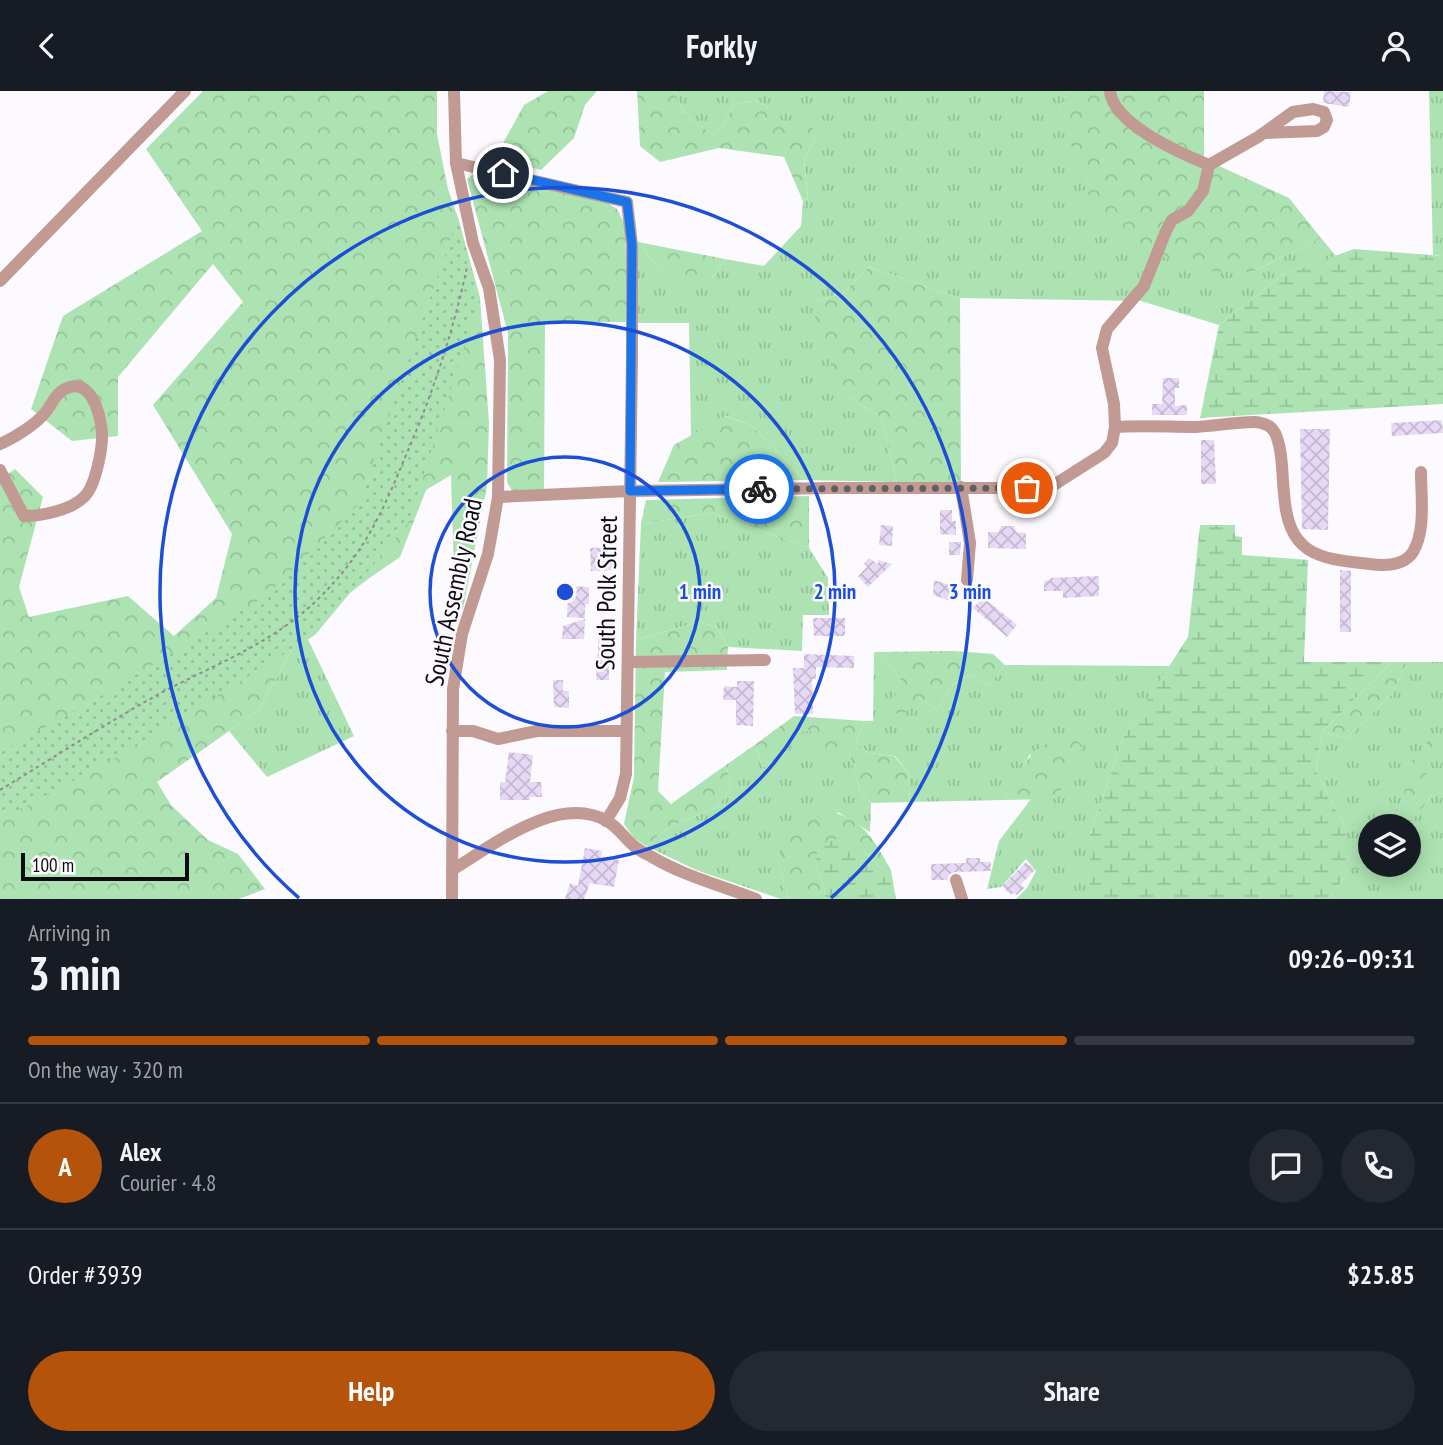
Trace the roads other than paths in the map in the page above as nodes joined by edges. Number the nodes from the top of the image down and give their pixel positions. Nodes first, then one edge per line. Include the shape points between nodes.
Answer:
1 (185, 91) edge
2 (454, 91) edge
3 (1110, 91) edge
4 (1264, 133) dead end
5 (456, 163) junction
6 (1209, 165) junction
7 (0, 281) edge
8 (1115, 426) junction
9 (0, 444) edge
10 (0, 470) edge
11 (1421, 473) dead end
12 (961, 487) junction
13 (630, 491) junction
14 (498, 497) junction
15 (967, 580) dead end
16 (765, 660) dead end
17 (628, 662) junction
18 (452, 731) junction
19 (626, 731) junction
20 (606, 821) junction
21 (452, 870) junction
22 (956, 880) dead end
23 (452, 899) edge
24 (756, 899) edge
25 (962, 899) edge

1 - 7 street
2 - 5 street, South Assembly Road
3 - 6 street via 1128,120
4 - 6 street
5 - 13 street, South Polk Street via 627,202 632,245
5 - 14 street, South Assembly Road via 472,243 489,288 500,360
6 - 8 street via 1203,191 1188,211 1172,220 1144,286 1107,329 1102,348
8 - 11 street via 1257,422 1268,426 1281,451 1290,530 1303,546 1339,560 1372,565 1406,560 1414,549 1421,521
8 - 12 street via 1112,443 1104,453 1049,488
9 - 10 street via 44,415 58,393 72,386 90,393 102,439 92,486 84,497 70,506 24,516
12 - 13 street
12 - 15 street via 970,543
13 - 14 street
13 - 17 street, South Polk Street
14 - 18 street, South Assembly Road via 488,554 462,634 454,675
16 - 17 street
17 - 19 street, South Polk Street
18 - 19 street via 473,731 498,739 537,731
18 - 21 street, South Assembly Road
19 - 20 street, South Polk Street via 626,774 620,798
20 - 21 street via 574,812 542,819
20 - 24 street via 656,859
21 - 23 street, South Assembly Road
22 - 25 street

